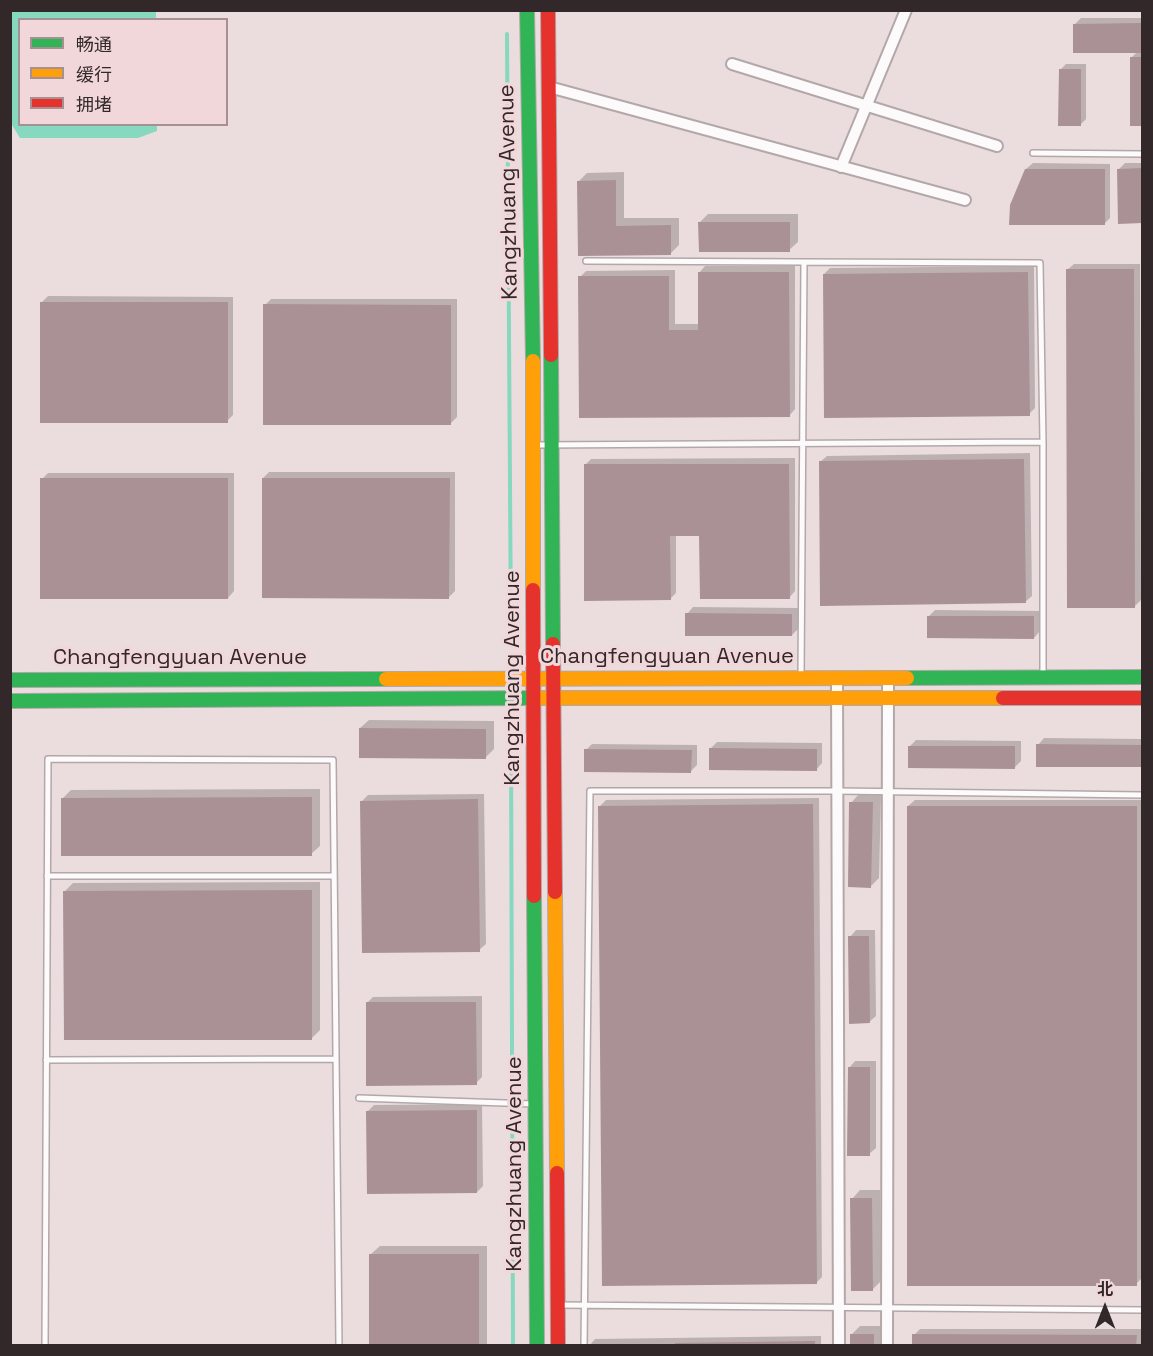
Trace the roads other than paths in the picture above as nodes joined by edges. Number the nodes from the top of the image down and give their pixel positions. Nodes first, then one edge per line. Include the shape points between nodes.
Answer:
1 (527, 10) edge
2 (548, 10) edge
3 (906, 10) edge
4 (732, 64) dead end
5 (549, 87) junction
6 (866, 107) junction
7 (997, 146) dead end
8 (1033, 153) dead end
9 (1143, 154) edge
10 (841, 167) junction
11 (965, 200) dead end
12 (586, 261) dead end
13 (804, 262) junction
14 (1043, 442) junction
15 (801, 444) junction
16 (534, 445) junction
17 (551, 445) junction
18 (1043, 677) junction
19 (1143, 677) edge
20 (533, 678) junction
21 (552, 678) junction
22 (888, 678) junction
23 (801, 679) junction
24 (837, 679) junction
25 (10, 680) edge
26 (533, 698) junction
27 (553, 698) junction
28 (837, 698) junction
29 (888, 698) junction
30 (1143, 698) edge
31 (10, 701) edge
32 (837, 791) junction
33 (888, 792) junction
34 (1143, 795) edge
35 (47, 876) junction
36 (334, 876) junction
37 (336, 1059) junction
38 (46, 1060) junction
39 (359, 1098) dead end
40 (536, 1104) junction
41 (558, 1305) junction
42 (584, 1305) junction
43 (839, 1307) junction
44 (888, 1307) junction
45 (1143, 1310) edge
46 (45, 1346) edge
47 (339, 1346) edge
48 (537, 1346) edge
49 (558, 1346) edge
50 (584, 1346) edge
51 (839, 1346) edge
52 (888, 1346) edge

1 - 16 main road, Kangzhuang Avenue
2 - 5 main road, Kangzhuang Avenue
3 - 6 street
4 - 6 street
5 - 10 street
5 - 17 main road, Kangzhuang Avenue
6 - 7 street
6 - 10 street
8 - 9 lane
10 - 11 street
12 - 13 lane
13 - 14 lane via 1040,263
13 - 15 lane
14 - 15 lane
14 - 18 lane
15 - 17 lane
15 - 23 lane
16 - 17 lane
16 - 20 main road, Kangzhuang Avenue
17 - 21 main road, Kangzhuang Avenue
18 - 19 main road, Changfengyuan Avenue
18 - 22 main road, Changfengyuan Avenue
20 - 21 main road, Changfengyuan Avenue
20 - 25 main road, Changfengyuan Avenue
20 - 26 main road, Kangzhuang Avenue
21 - 23 main road, Changfengyuan Avenue
21 - 27 main road, Kangzhuang Avenue
22 - 24 main road, Changfengyuan Avenue
22 - 29 street
23 - 24 main road, Changfengyuan Avenue
24 - 28 street
26 - 27 main road, Changfengyuan Avenue
26 - 31 main road, Changfengyuan Avenue
26 - 40 main road, Kangzhuang Avenue
27 - 28 main road, Changfengyuan Avenue
27 - 41 main road, Kangzhuang Avenue
28 - 29 main road, Changfengyuan Avenue
28 - 32 street
29 - 30 main road, Changfengyuan Avenue
29 - 33 street
32 - 33 lane
32 - 42 lane via 590,791
32 - 43 street
33 - 34 lane
33 - 44 street
35 - 36 lane
35 - 36 lane via 48,759 333,760
35 - 38 lane
36 - 37 lane
37 - 38 lane
37 - 47 lane
38 - 46 lane
39 - 40 lane
40 - 48 main road, Kangzhuang Avenue
41 - 42 lane
41 - 49 main road, Kangzhuang Avenue
42 - 43 lane
42 - 50 lane
43 - 44 lane
43 - 51 street
44 - 45 lane
44 - 52 street

